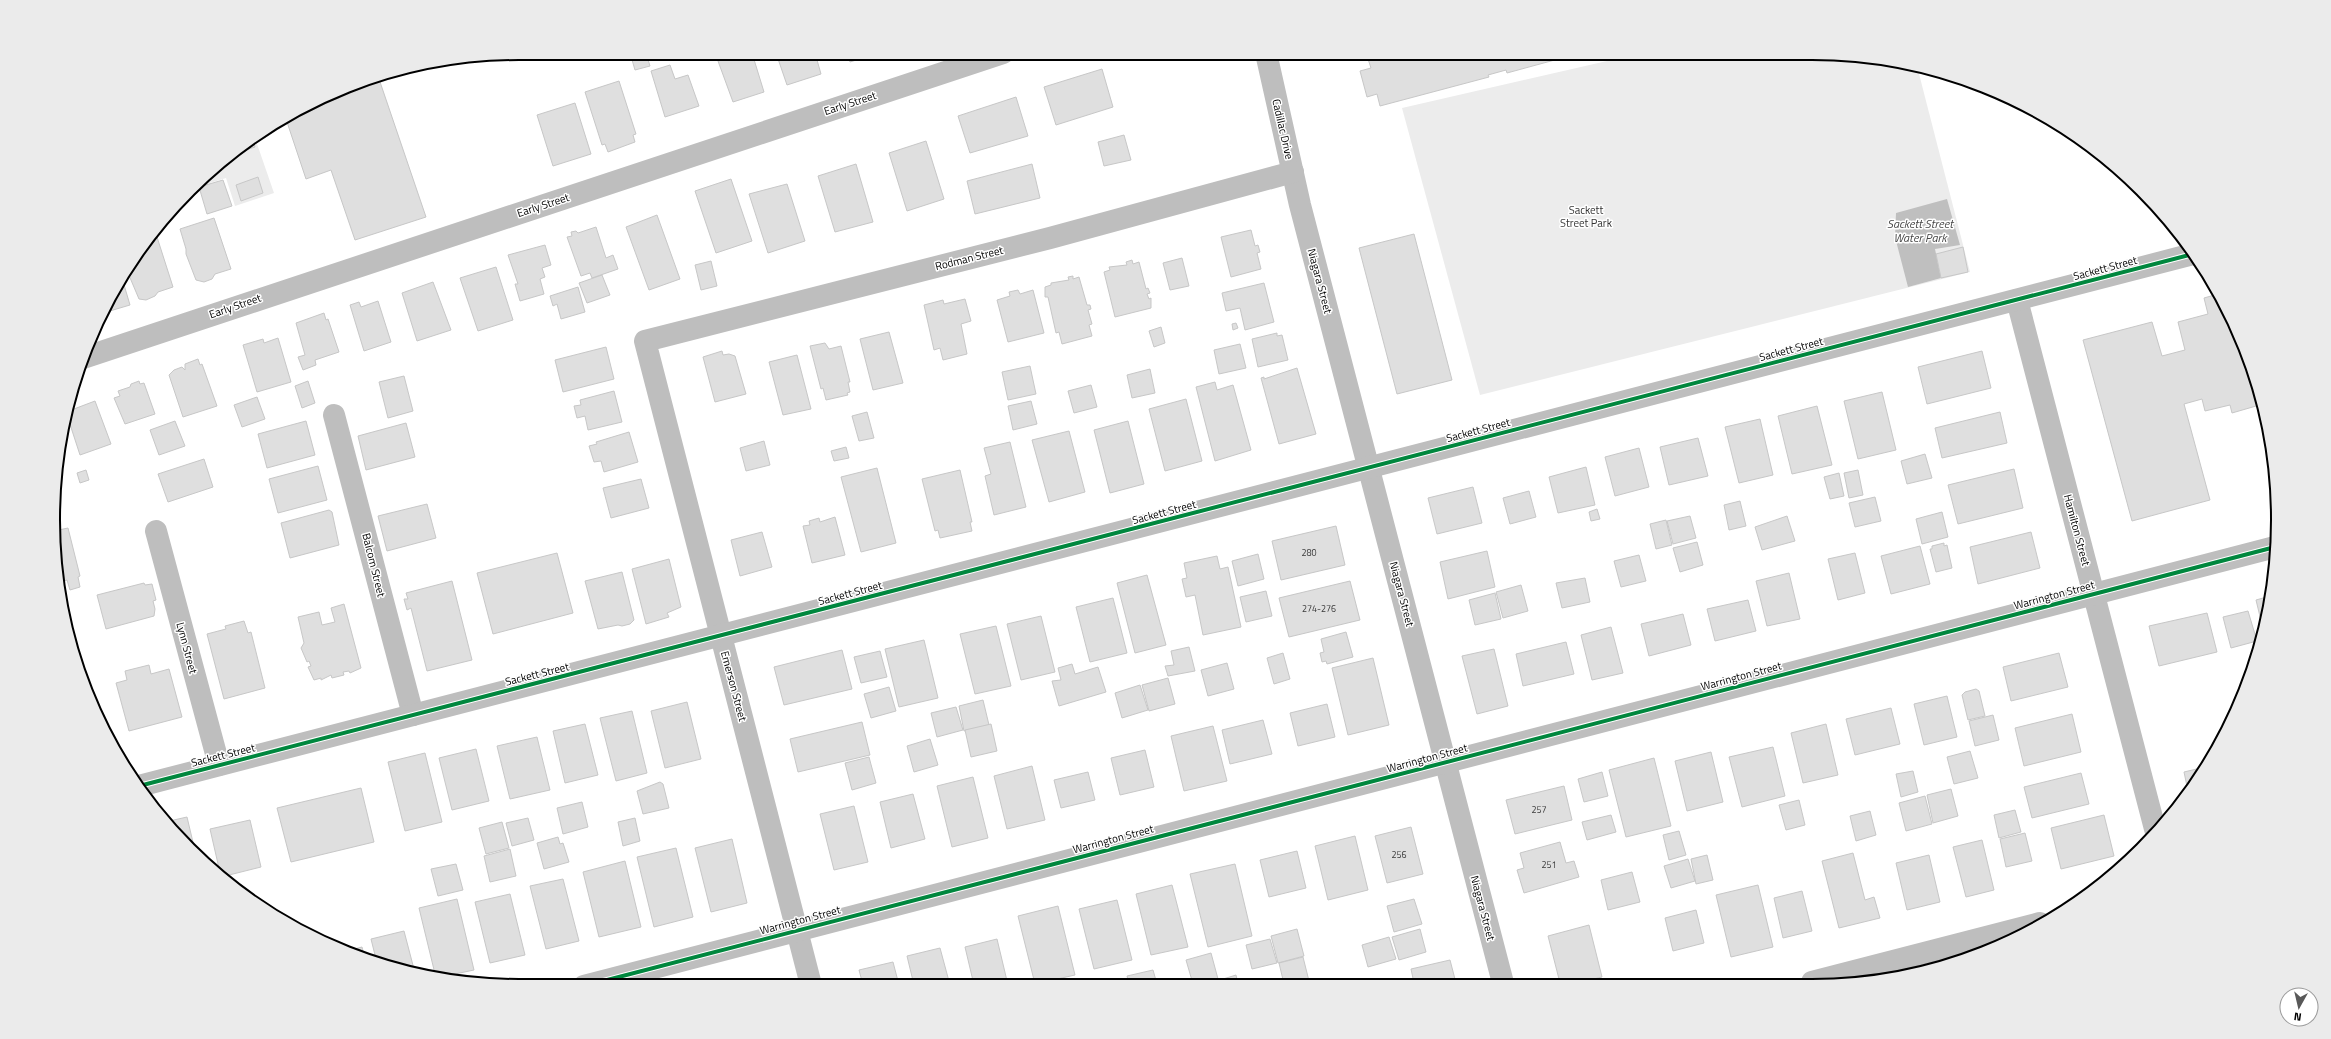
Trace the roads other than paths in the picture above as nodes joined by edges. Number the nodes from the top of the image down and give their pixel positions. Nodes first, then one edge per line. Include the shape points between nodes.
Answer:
1 (982, 60) edge
2 (1268, 60) edge
3 (1293, 172) junction
4 (1300, 205) joint
5 (2188, 255) edge
6 (2017, 300) junction
7 (645, 341) joint
8 (90, 356) edge
9 (334, 415) dead end
10 (1369, 468) junction
11 (156, 531) dead end
12 (2270, 548) edge
13 (2094, 594) junction
14 (721, 636) junction
15 (413, 715) junction
16 (1445, 762) junction
17 (219, 765) junction
18 (144, 785) edge
19 (2154, 825) edge
20 (2023, 927) edge
21 (797, 930) junction
22 (611, 979) edge
23 (809, 979) edge
24 (1501, 979) edge
25 (1825, 979) edge

1 - 8 street, Early Street
2 - 3 street, Cadillac Drive
3 - 4 street, Cadillac Drive
3 - 7 street, Rodman Street via 1043,240
4 - 10 street, Niagara Street
5 - 6 street, Sackett Street
6 - 10 street, Sackett Street
6 - 13 street, Hamilton Street
7 - 14 street, Emerson Street
9 - 15 street, Balcom Street
10 - 14 street, Sackett Street
10 - 16 street, Niagara Street
11 - 17 street, Lynn Street
12 - 13 street, Warrington Street
13 - 16 street, Warrington Street
13 - 19 street, Hamilton Street
14 - 15 street, Sackett Street
14 - 21 street, Emerson Street
15 - 17 street, Sackett Street
16 - 21 street, Warrington Street
16 - 24 street, Niagara Street
17 - 18 street, Sackett Street
20 - 25 street
21 - 22 street, Warrington Street
21 - 23 street, Emerson Street

